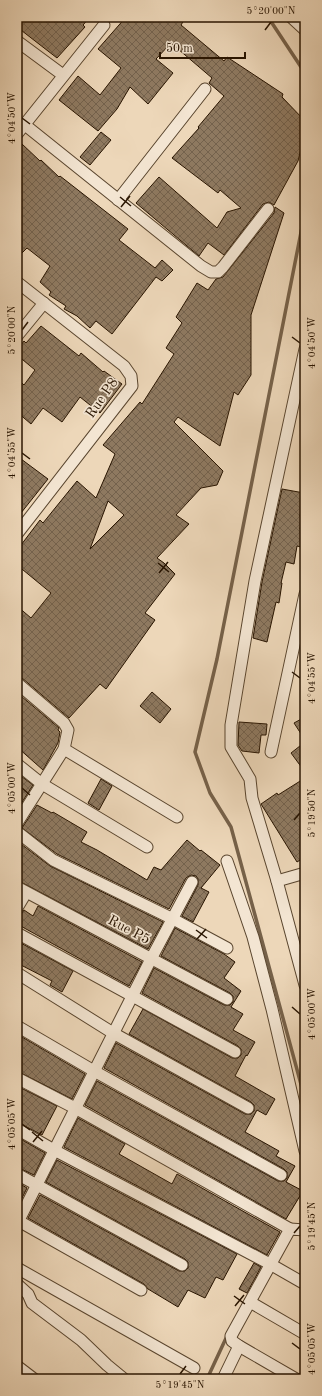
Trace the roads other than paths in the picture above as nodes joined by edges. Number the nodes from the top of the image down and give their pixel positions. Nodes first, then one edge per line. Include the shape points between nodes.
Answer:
1 (291, 17) edge
2 (104, 25) dead end
3 (305, 30) edge
4 (17, 41) edge
5 (63, 75) junction
6 (205, 89) dead end
7 (25, 125) junction
8 (17, 134) edge
9 (118, 200) junction
10 (268, 209) dead end
11 (17, 282) edge
12 (44, 303) junction
13 (17, 336) edge
14 (305, 349) edge
15 (17, 534) edge
16 (305, 594) edge
17 (17, 683) edge
18 (64, 749) junction
19 (271, 752) dead end
20 (17, 764) edge
21 (42, 784) junction
22 (177, 817) dead end
23 (17, 823) edge
24 (18, 834) edge
25 (147, 847) dead end
26 (227, 861) dead end
27 (305, 873) edge
28 (277, 881) junction
29 (192, 882) dead end
30 (22, 890) edge
31 (17, 908) edge
32 (173, 919) junction
33 (17, 933) edge
34 (227, 948) dead end
35 (151, 959) junction
36 (17, 973) edge
37 (305, 985) edge
38 (132, 996) junction
39 (227, 999) dead end
40 (17, 1026) edge
41 (113, 1034) junction
42 (235, 1052) dead end
43 (94, 1071) junction
44 (17, 1078) edge
45 (75, 1108) junction
46 (248, 1108) dead end
47 (17, 1129) edge
48 (54, 1150) junction
49 (305, 1151) edge
50 (17, 1174) edge
51 (281, 1175) dead end
52 (37, 1184) junction
53 (18, 1222) edge
54 (290, 1229) junction
55 (305, 1230) edge
56 (270, 1264) junction
57 (182, 1265) dead end
58 (17, 1268) edge
59 (17, 1284) edge
60 (305, 1284) edge
61 (141, 1290) dead end
62 (250, 1302) junction
63 (305, 1334) edge
64 (239, 1346) junction
65 (17, 1366) edge
66 (194, 1368) dead end
67 (34, 1379) edge
68 (124, 1379) edge
69 (223, 1379) edge
70 (296, 1379) edge

1 - 3 street
2 - 5 street
4 - 5 street
5 - 7 street
6 - 9 street
7 - 8 street
7 - 9 street
9 - 10 street via 211,272 218,272
11 - 12 street, Rue P8
12 - 13 street
12 - 15 street, Rue P8 via 124,366 131,376 132,386
14 - 28 street via 255,581 231,725 231,747 250,779 252,798
16 - 19 street
17 - 18 street via 64,723 68,730
18 - 21 street
18 - 22 street
20 - 21 street
21 - 23 street
21 - 25 street
24 - 32 street via 53,860
26 - 49 street via 253,937
27 - 28 street
28 - 37 street
29 - 32 street
30 - 31 street
30 - 35 street, Rue P5
32 - 34 street
32 - 35 street
33 - 38 street
35 - 38 street
35 - 39 street, Rue P5
36 - 41 street
38 - 41 street
38 - 42 street
40 - 43 street
41 - 43 street
41 - 46 street
43 - 45 street
43 - 51 street
44 - 45 street
45 - 48 street
45 - 54 street
47 - 48 street
48 - 52 street
48 - 56 street
50 - 52 street
52 - 53 street
52 - 57 street
53 - 61 street
54 - 55 street
54 - 56 street
56 - 60 street
56 - 62 street
58 - 66 street
59 - 68 street via 28,1294 32,1303 81,1340
62 - 63 street
62 - 64 street via 231,1336 232,1341
64 - 69 street
64 - 70 street
65 - 67 street

